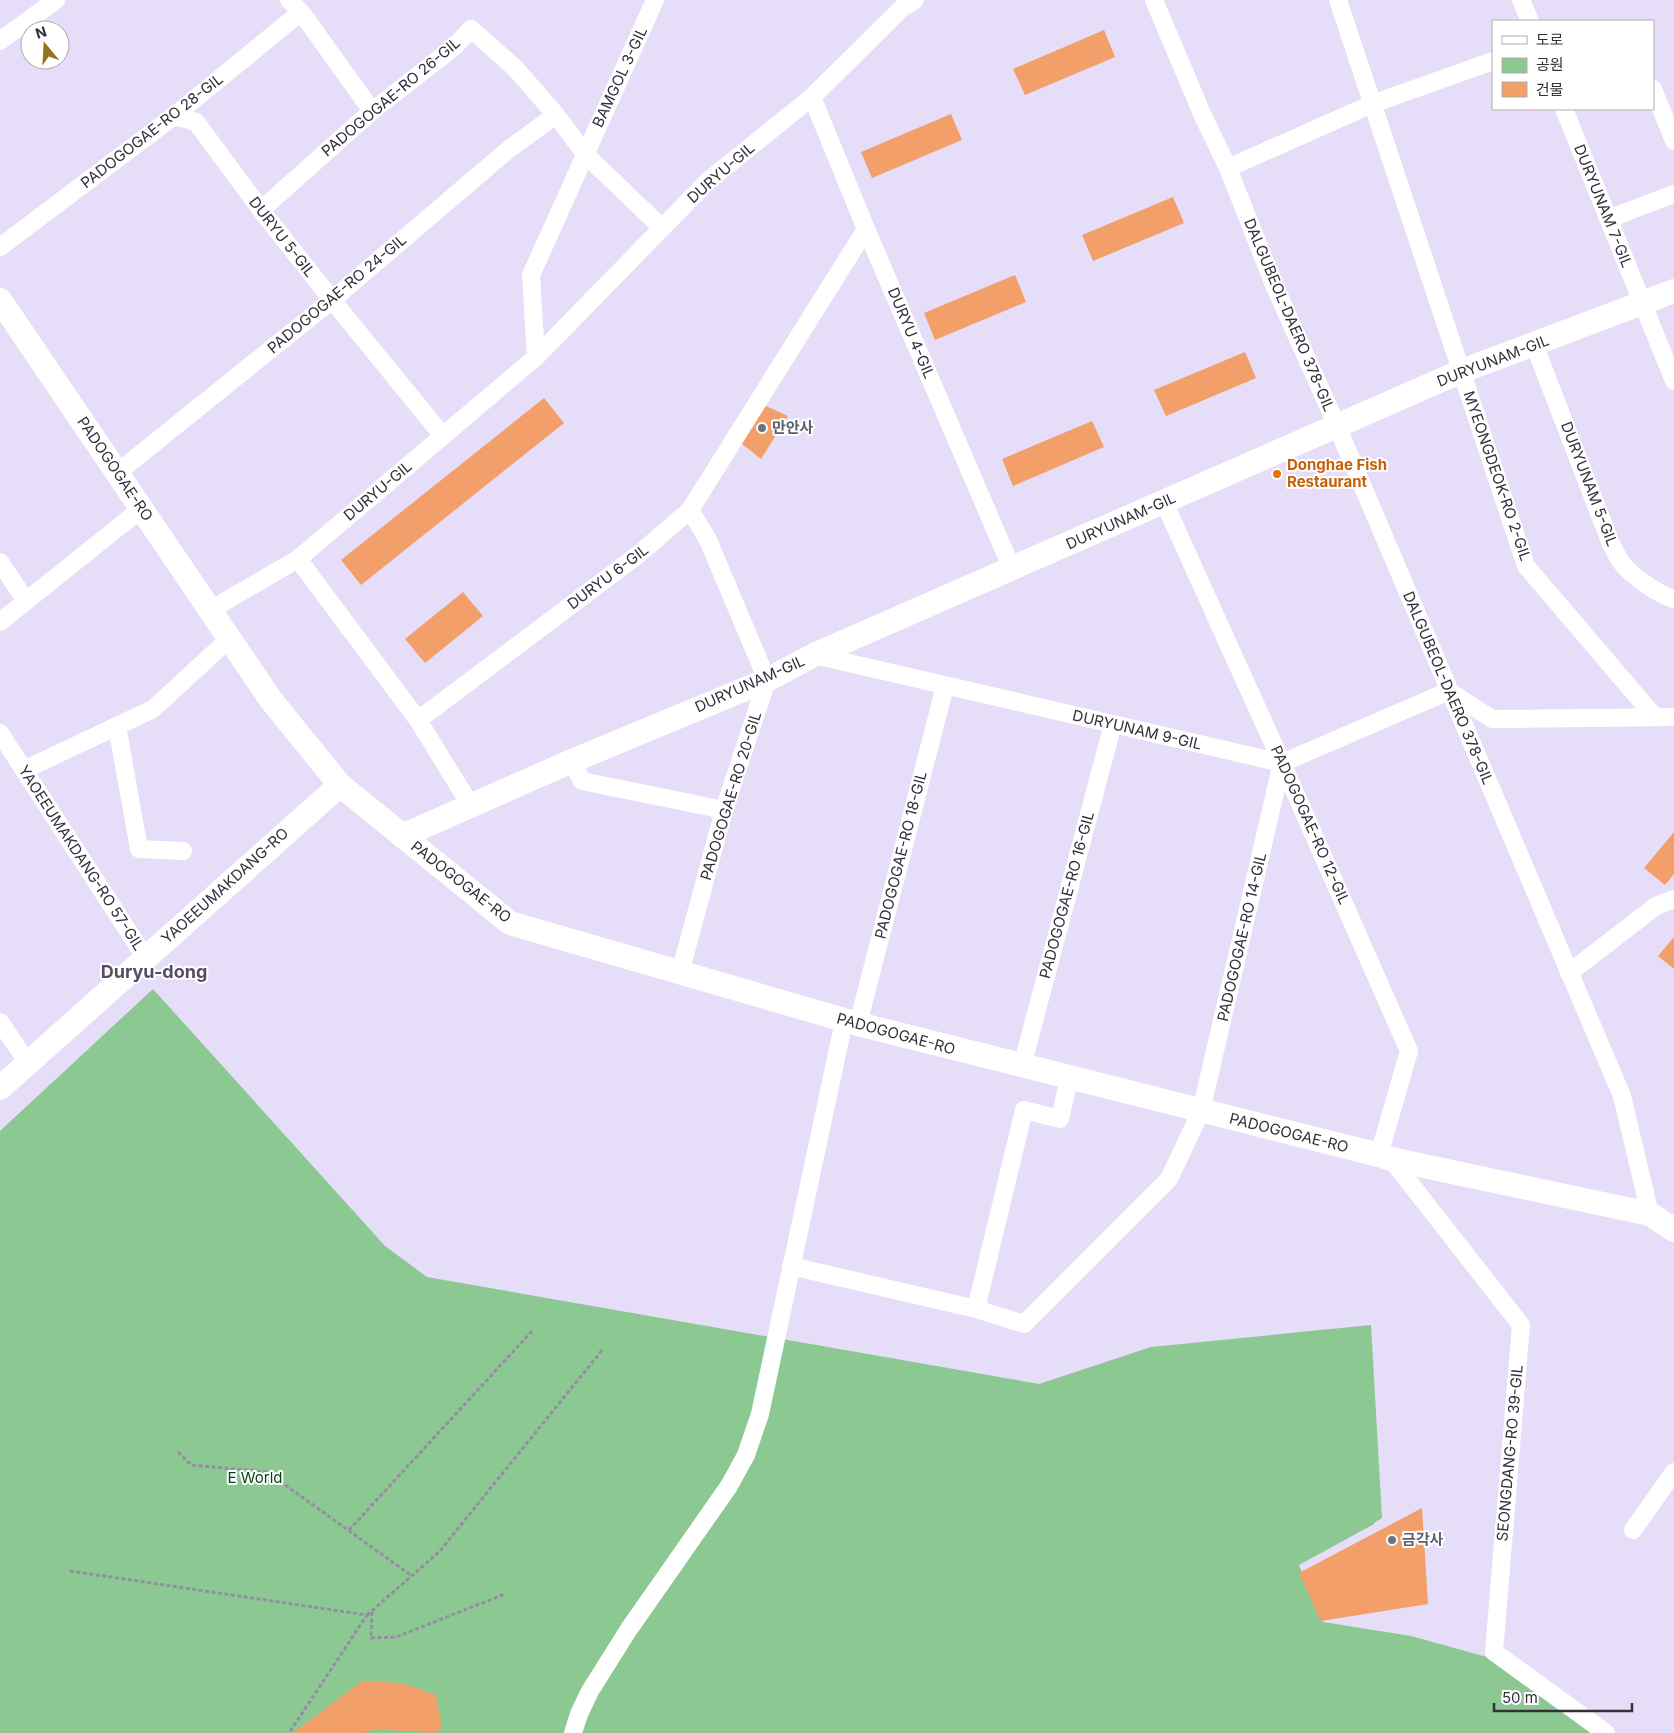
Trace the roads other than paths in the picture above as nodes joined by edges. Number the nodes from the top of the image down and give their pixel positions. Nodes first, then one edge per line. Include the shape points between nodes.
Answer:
1 (56, 0) edge
2 (655, 0) edge
3 (1154, 0) edge
4 (1338, 0) edge
5 (1521, 0) edge
6 (904, 3) edge
7 (295, 6) edge
8 (1530, 20) edge
9 (0, 41) edge
10 (1492, 61) edge
11 (1654, 91) edge
12 (812, 97) junction
13 (1372, 104) junction
14 (1564, 110) edge
15 (372, 111) junction
16 (556, 115) junction
17 (174, 116) junction
18 (1674, 141) edge
19 (585, 154) junction
20 (1228, 168) junction
21 (1674, 194) edge
22 (261, 210) junction
23 (1608, 219) junction
24 (662, 228) junction
25 (866, 229) junction
26 (0, 247) edge
27 (1674, 291) edge
28 (0, 300) edge
29 (332, 300) junction
30 (1642, 303) junction
31 (1534, 344) junction
32 (536, 357) junction
33 (1462, 372) junction
34 (1674, 381) edge
35 (1337, 426) junction
36 (442, 436) junction
37 (117, 473) junction
38 (1164, 502) junction
39 (141, 509) junction
40 (690, 510) junction
41 (298, 559) junction
42 (0, 562) edge
43 (1012, 568) junction
44 (1674, 599) edge
45 (26, 601) junction
46 (210, 610) junction
47 (0, 622) edge
48 (229, 639) junction
49 (814, 655) junction
50 (766, 680) junction
51 (945, 686) junction
52 (1449, 691) junction
53 (1654, 716) junction
54 (1674, 716) edge
55 (418, 720) junction
56 (1112, 724) junction
57 (116, 726) junction
58 (0, 733) edge
59 (572, 762) junction
60 (1282, 763) junction
61 (24, 770) junction
62 (340, 785) junction
63 (470, 806) junction
64 (724, 810) junction
65 (402, 836) junction
66 (182, 852) dead end
67 (1674, 899) edge
68 (145, 958) junction
69 (680, 973) junction
70 (1569, 973) junction
71 (0, 1022) edge
72 (851, 1022) junction
73 (28, 1063) junction
74 (1022, 1066) junction
75 (1069, 1078) junction
76 (0, 1088) edge
77 (1201, 1111) junction
78 (1385, 1157) junction
79 (1650, 1214) junction
80 (1674, 1230) edge
81 (791, 1266) junction
82 (976, 1309) junction
83 (1674, 1472) edge
84 (1633, 1530) dead end
85 (573, 1733) edge
86 (1606, 1733) edge

1 - 9 street
2 - 19 street, BAMGOL 3-GIL
3 - 20 street, DALGUBEOL-DAERO 378-GIL
4 - 13 street, MYEONGDEOK-RO 2-GIL
5 - 8 street
6 - 12 street, DURYU-GIL
7 - 15 street
7 - 17 street, PADOGOGAE-RO 28-GIL
10 - 13 street
11 - 18 street
12 - 24 street, DURYU-GIL via 708,181
12 - 25 street, DURYU 4-GIL
13 - 20 street
13 - 33 street, MYEONGDEOK-RO 2-GIL
14 - 23 street, DURYUNAM 7-GIL
15 - 16 street, PADOGOGAE-RO 26-GIL via 453,48 471,29 515,68
15 - 22 street, PADOGOGAE-RO 26-GIL
16 - 19 street, PADOGOGAE-RO 26-GIL
16 - 29 street, PADOGOGAE-RO 24-GIL via 510,149
17 - 22 street, DURYU 5-GIL via 196,122
17 - 26 street, PADOGOGAE-RO 28-GIL
19 - 24 street, PADOGOGAE-RO 26-GIL
19 - 32 street via 531,274
20 - 35 street, DALGUBEOL-DAERO 378-GIL via 1274,285
21 - 23 street
22 - 29 street, DURYU 5-GIL
23 - 30 street, DURYUNAM 7-GIL
24 - 32 street, DURYU-GIL
25 - 40 street, DURYU 6-GIL
25 - 43 street, DURYU 4-GIL
27 - 30 street, DURYUNAM-GIL
28 - 37 street, PADOGOGAE-RO
29 - 36 street, DURYU 5-GIL
29 - 37 street, PADOGOGAE-RO 24-GIL
30 - 31 street, DURYUNAM-GIL
30 - 34 street, DURYUNAM 7-GIL
31 - 33 street, DURYUNAM-GIL
31 - 44 street, DURYUNAM 5-GIL via 1622,564 1642,581
32 - 36 street, DURYU-GIL
33 - 35 street, DURYUNAM-GIL
33 - 53 street, MYEONGDEOK-RO 2-GIL via 1526,566
35 - 38 street, DURYUNAM-GIL
35 - 52 street, DALGUBEOL-DAERO 378-GIL
36 - 41 street, DURYU-GIL
37 - 39 street, PADOGOGAE-RO
38 - 43 street, DURYUNAM-GIL
38 - 60 street, PADOGOGAE-RO 12-GIL
39 - 45 street
39 - 46 street, PADOGOGAE-RO
40 - 50 street via 708,540
40 - 55 street, DURYU 6-GIL via 640,554
41 - 46 street, DURYU-GIL
41 - 55 street
42 - 45 street
43 - 49 street, DURYUNAM-GIL
45 - 47 street
46 - 48 street, PADOGOGAE-RO
48 - 57 street via 153,709
48 - 62 street, PADOGOGAE-RO via 271,700
49 - 50 street, DURYUNAM-GIL
49 - 51 street, DURYUNAM 9-GIL
50 - 59 street, DURYUNAM-GIL
50 - 64 street, PADOGOGAE-RO 20-GIL
51 - 56 street, DURYUNAM 9-GIL
51 - 72 street, PADOGOGAE-RO 18-GIL
52 - 53 street via 1492,719
52 - 60 street
52 - 70 street, DALGUBEOL-DAERO 378-GIL
53 - 54 street
55 - 63 street
56 - 60 street, DURYUNAM 9-GIL
56 - 74 street, PADOGOGAE-RO 16-GIL
57 - 61 street
57 - 66 street via 139,849
58 - 61 street, YAOEEUMAKDANG-RO 57-GIL
59 - 63 street, DURYUNAM-GIL
59 - 64 street via 582,781
60 - 77 street, PADOGOGAE-RO 14-GIL
60 - 78 street, PADOGOGAE-RO 12-GIL via 1409,1051
61 - 68 street, YAOEEUMAKDANG-RO 57-GIL
62 - 65 street, PADOGOGAE-RO
62 - 68 street, YAOEEUMAKDANG-RO
63 - 65 street, DURYUNAM-GIL
64 - 69 street, PADOGOGAE-RO 20-GIL
65 - 69 street, PADOGOGAE-RO via 510,923
67 - 70 street via 1656,906
68 - 73 street, YAOEEUMAKDANG-RO
69 - 72 street, PADOGOGAE-RO
70 - 79 street, DALGUBEOL-DAERO 378-GIL via 1622,1096
71 - 73 street
72 - 74 street, PADOGOGAE-RO
72 - 81 street, PADOGOGAE-RO 18-GIL
73 - 76 street, YAOEEUMAKDANG-RO
74 - 75 street, PADOGOGAE-RO
75 - 77 street, PADOGOGAE-RO
75 - 82 street via 1060,1119 1024,1110
77 - 78 street, PADOGOGAE-RO
77 - 82 street, PADOGOGAE-RO 14-GIL via 1169,1179 1024,1324
78 - 79 street, PADOGOGAE-RO
78 - 86 street, SEONGDANG-RO 39-GIL via 1520,1325 1494,1652
79 - 80 street, PADOGOGAE-RO
81 - 82 street
81 - 85 street, PADOGOGAE-RO 18-GIL via 760,1414 746,1455 729,1486 624,1636 590,1691
83 - 84 street

